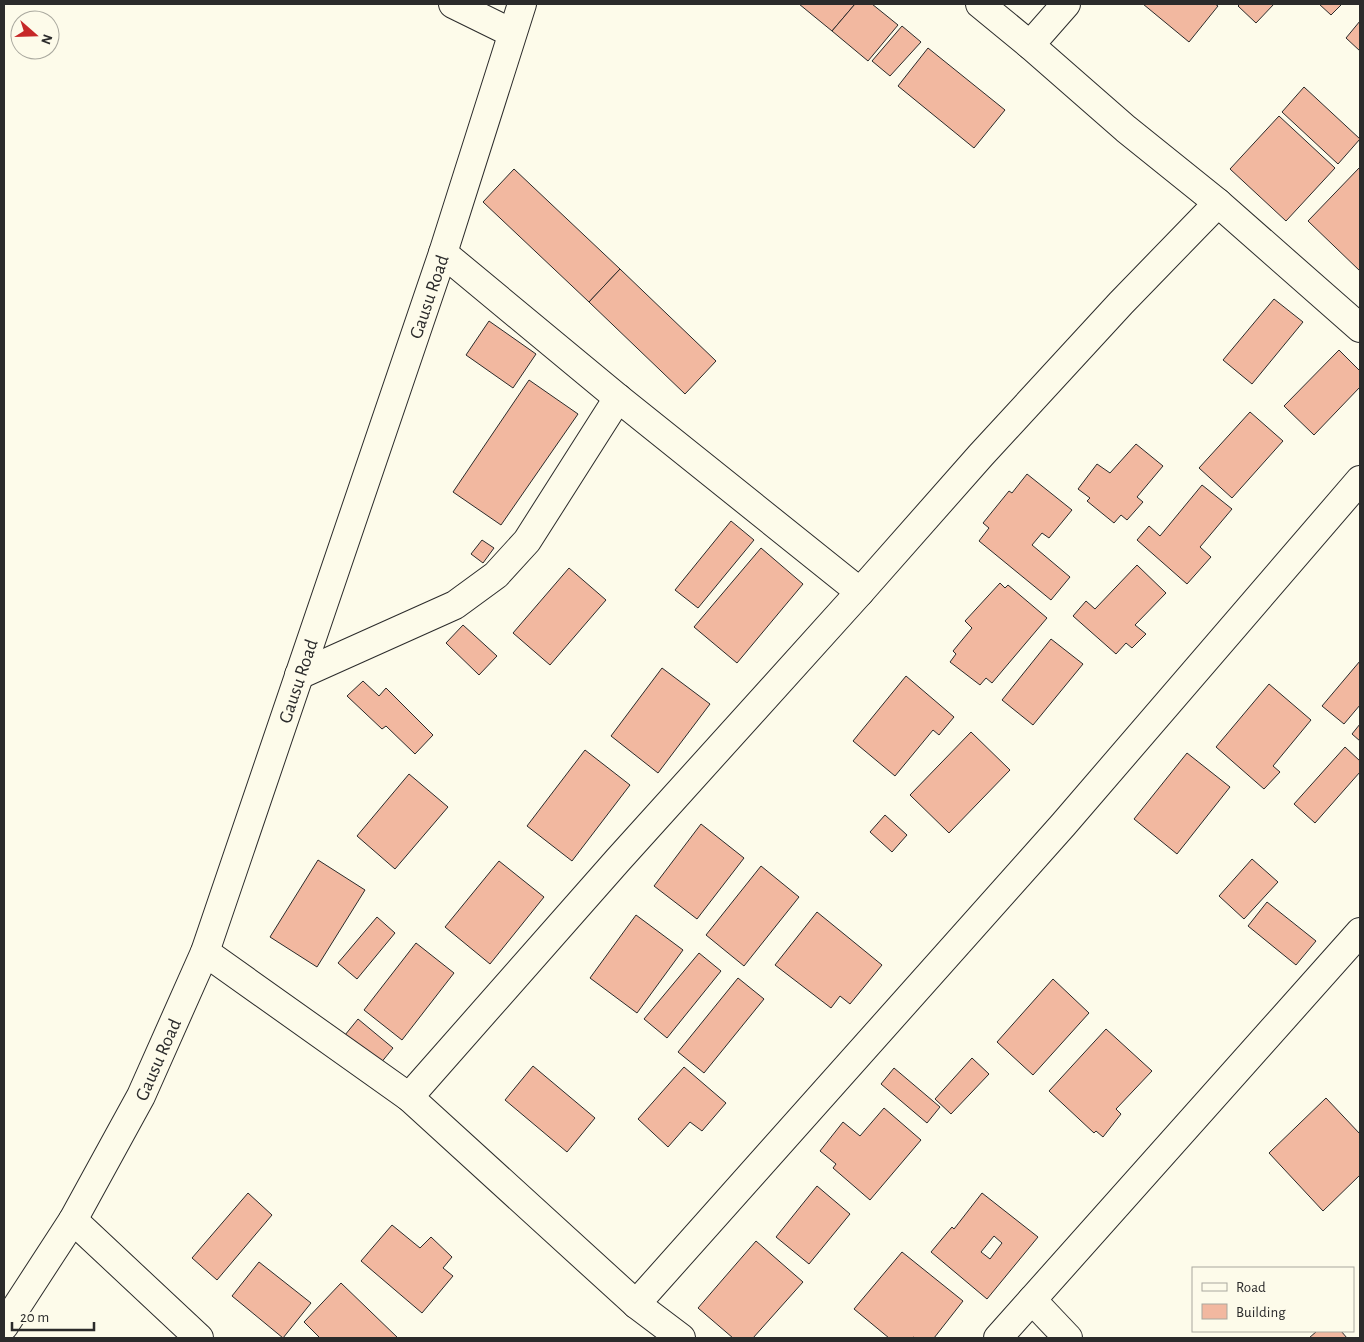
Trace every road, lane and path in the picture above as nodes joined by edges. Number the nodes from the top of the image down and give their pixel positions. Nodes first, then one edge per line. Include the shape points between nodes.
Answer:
1 (453, 4) edge
2 (522, 4) edge
3 (980, 4) edge
4 (1066, 4) edge
5 (512, 33) junction
6 (1030, 44) junction
7 (1218, 203) junction
8 (442, 253) junction
9 (1360, 328) edge
10 (618, 398) junction
11 (1360, 480) edge
12 (860, 592) junction
13 (299, 675) junction
14 (1360, 932) edge
15 (205, 952) junction
16 (408, 1097) junction
17 (73, 1220) junction
18 (1032, 1300) junction
19 (636, 1304) junction
20 (4, 1326) edge
21 (199, 1338) edge
22 (681, 1338) edge
23 (998, 1338) edge
24 (1068, 1338) edge

1 - 5 street
2 - 5 street, Gausu Road
3 - 6 street
4 - 6 street
5 - 8 street, Gausu Road
6 - 7 street via 1126,129
7 - 9 street
7 - 12 street via 1108,317
8 - 10 street
8 - 13 street, Gausu Road
10 - 12 street
10 - 13 street via 527,541 496,575 455,605
11 - 19 street via 1063,825
12 - 16 street
13 - 15 street, Gausu Road
14 - 18 street
15 - 16 street
15 - 17 street, Gausu Road via 141,1096
16 - 19 street
17 - 20 street, Gausu Road
17 - 21 street
18 - 23 street
18 - 24 street
19 - 22 street

